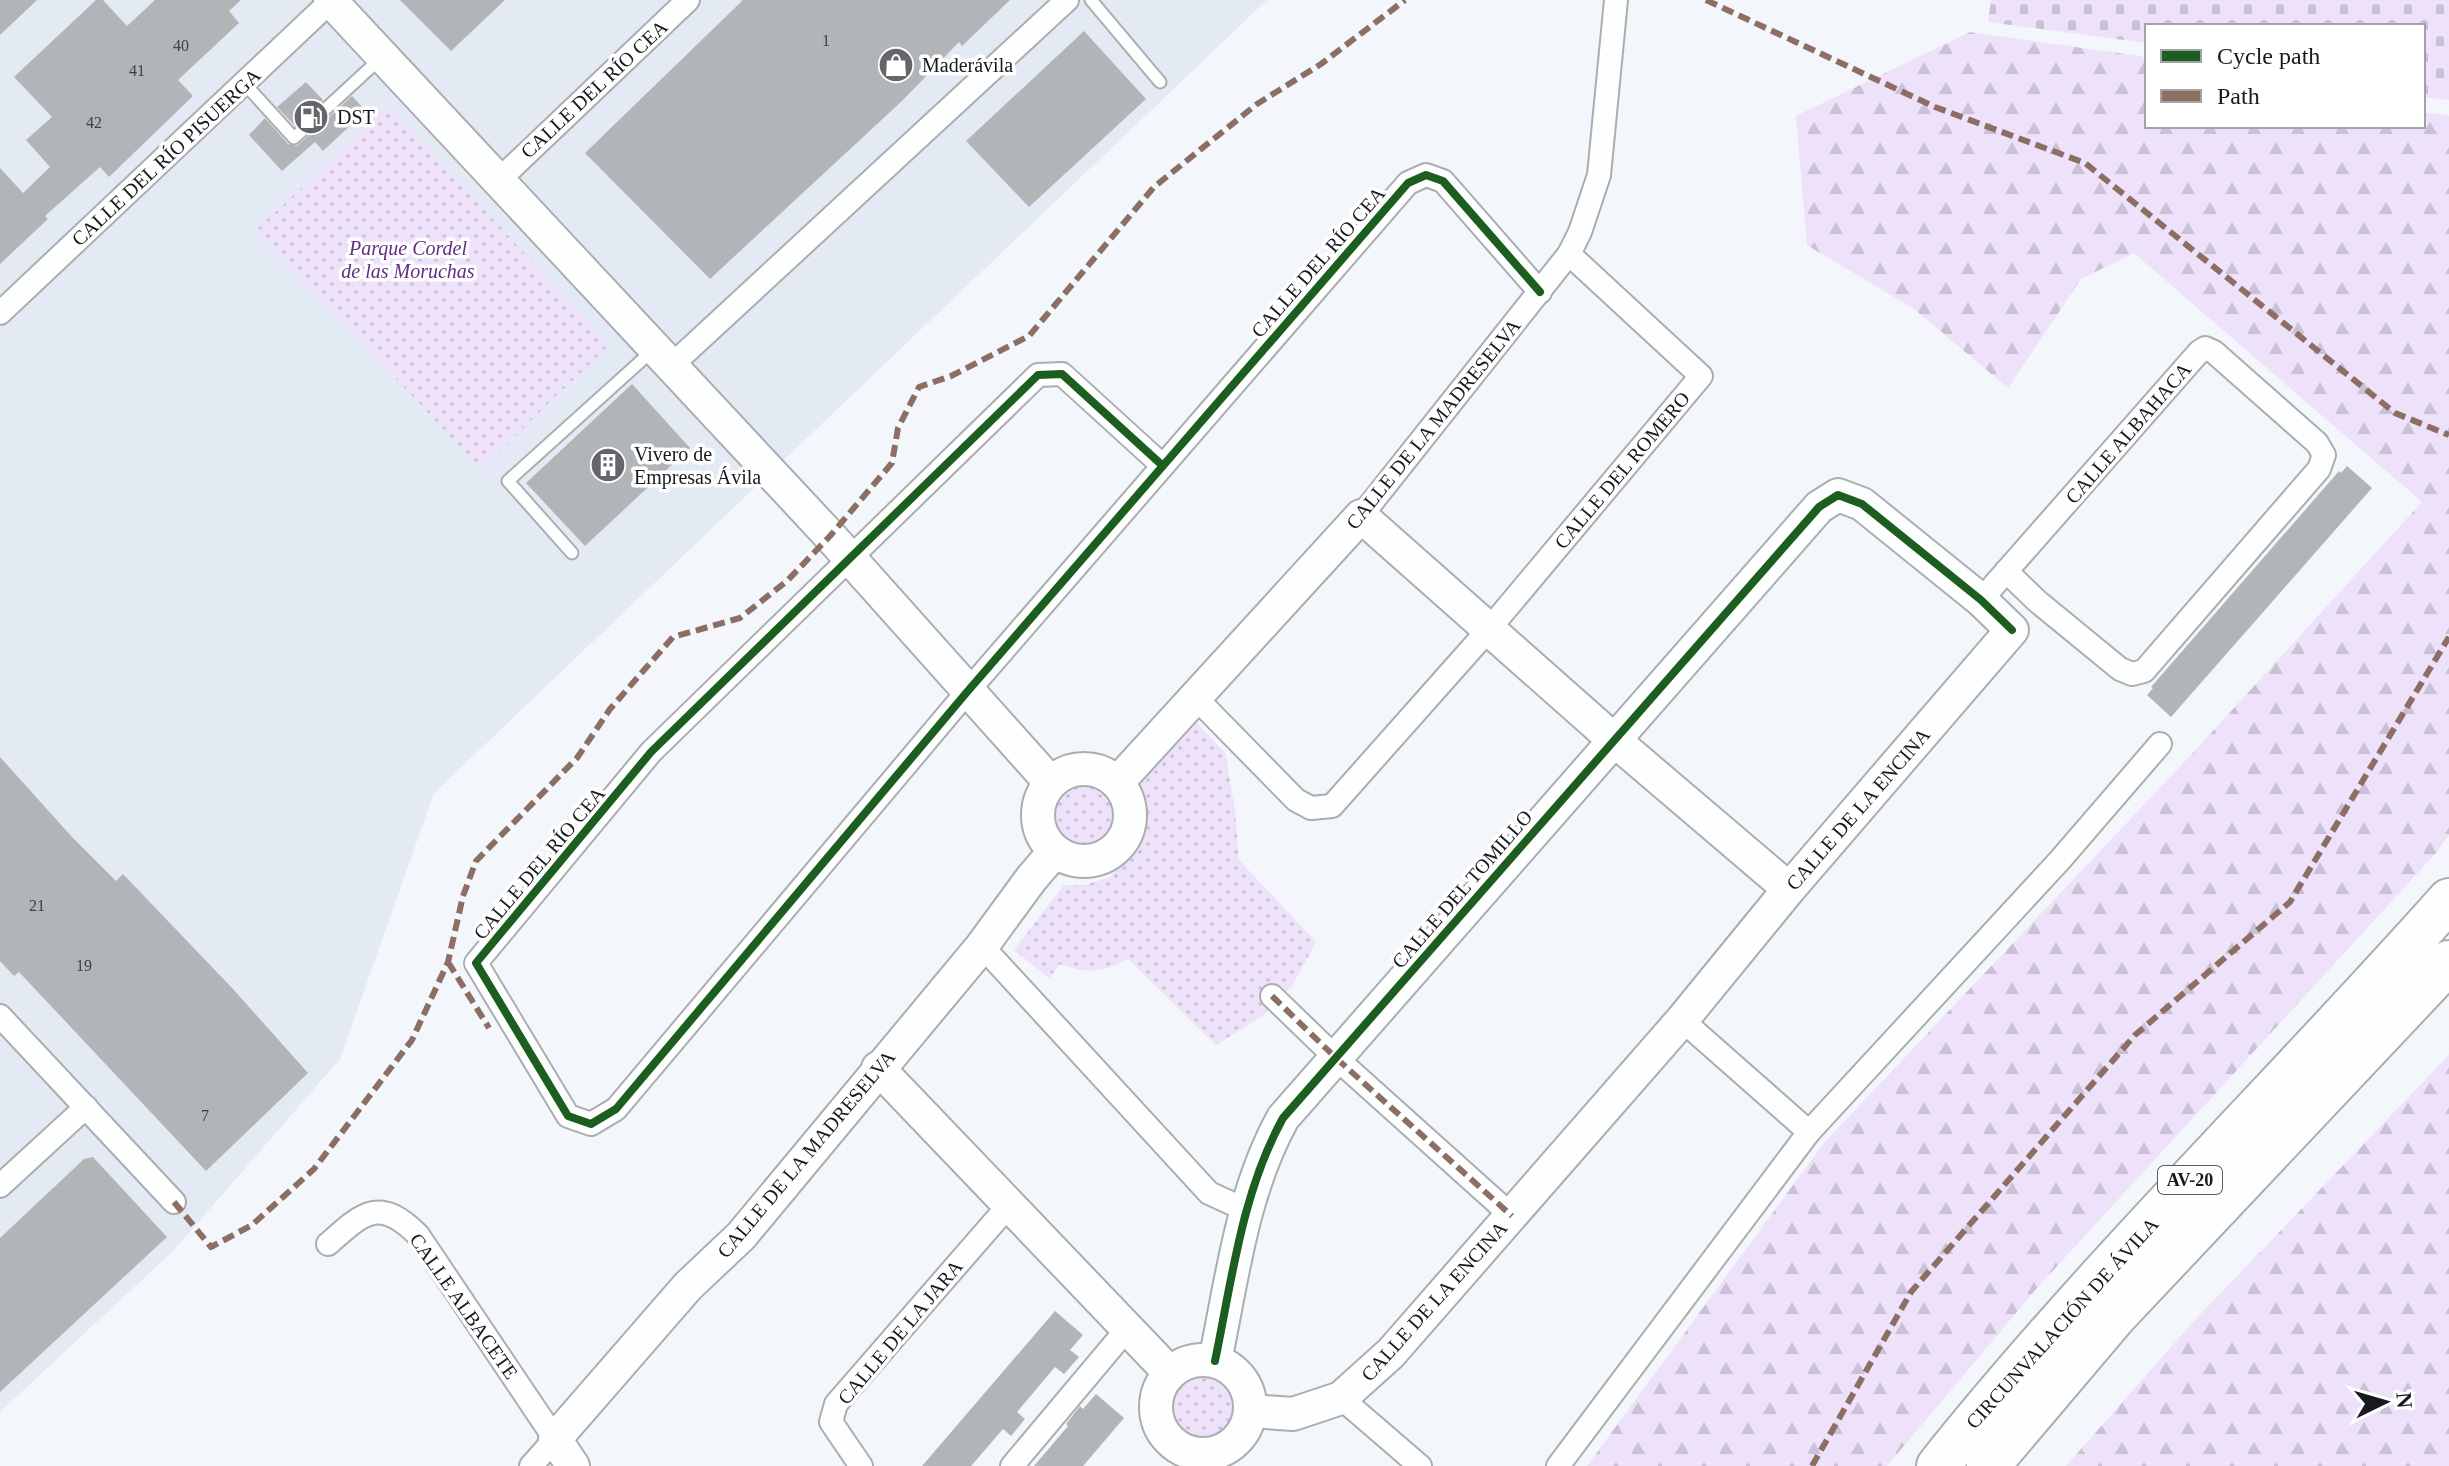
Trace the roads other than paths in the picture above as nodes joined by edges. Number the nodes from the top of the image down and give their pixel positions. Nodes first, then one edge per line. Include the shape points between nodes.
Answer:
1 (331, 0) edge
2 (688, 0) edge
3 (1067, 0) edge
4 (1091, 0) edge
5 (1616, 0) edge
6 (383, 57) junction
7 (1160, 82) dead end
8 (244, 83) junction
9 (500, 179) junction
10 (1569, 254) junction
11 (1540, 292) junction
12 (0, 313) edge
13 (664, 357) junction
14 (1163, 466) junction
15 (1361, 516) junction
16 (572, 553) dead end
17 (848, 558) junction
18 (2006, 571) junction
19 (1981, 600) junction
20 (2037, 601) junction
21 (1490, 628) junction
22 (2012, 630) junction
23 (967, 692) junction
24 (1195, 697) junction
25 (1614, 740) junction
26 (2160, 744) dead end
27 (1050, 782) junction
28 (1117, 783) junction
29 (1055, 851) junction
30 (1789, 889) junction
31 (2449, 900) edge
32 (982, 946) junction
33 (2449, 962) edge
34 (1272, 996) dead end
35 (0, 1016) edge
36 (1682, 1020) junction
37 (1336, 1058) junction
38 (878, 1068) junction
39 (86, 1107) junction
40 (1809, 1132) junction
41 (0, 1186) edge
42 (174, 1202) dead end
43 (1009, 1205) junction
44 (1246, 1210) junction
45 (1512, 1216) junction
46 (328, 1244) dead end
47 (1127, 1329) junction
48 (1215, 1361) junction
49 (1170, 1373) junction
50 (1341, 1398) junction
51 (1250, 1411) junction
52 (555, 1439) junction
53 (1188, 1460) edge
54 (531, 1466) edge
55 (573, 1466) edge
56 (861, 1466) edge
57 (1012, 1466) edge
58 (1420, 1466) edge
59 (1558, 1466) edge
60 (1938, 1466) edge
61 (1988, 1466) edge

1 - 6 street
1 - 8 street, CALLE DEL RÍO PISUERGA
2 - 9 street, CALLE DEL RÍO CEA
3 - 13 street
4 - 7 lane
5 - 10 street, CALLE DE LA MADRESELVA via 1599,175
6 - 8 lane via 294,138
6 - 9 street
8 - 12 street, CALLE DEL RÍO PISUERGA
9 - 13 street
10 - 11 street, CALLE DE LA MADRESELVA
10 - 21 street, CALLE DEL ROMERO via 1701,376
11 - 14 street, CALLE DEL RÍO CEA via 1443,181 1426,175 1408,183
11 - 15 street, CALLE DE LA MADRESELVA
13 - 16 lane via 508,481
13 - 17 street
14 - 17 street, CALLE DEL RÍO CEA via 1062,374 1038,375
14 - 23 street, CALLE DEL RÍO CEA
15 - 21 street
15 - 24 street, CALLE DE LA MADRESELVA
17 - 23 street
17 - 23 street, CALLE DEL RÍO CEA via 651,752 476,963 568,1116 591,1124 616,1109
18 - 19 street, CALLE ALBAHACA
18 - 20 street
18 - 20 street, CALLE ALBAHACA via 2205,348 2317,443 2324,455 2319,469 2144,671 2120,669
19 - 22 street
19 - 25 street, CALLE DEL TOMILLO via 1862,504 1838,495 1819,507
20 - 22 street, CALLE DE LA ENCINA
21 - 24 street, CALLE DEL ROMERO via 1332,806 1311,808 1296,800
21 - 25 street
22 - 30 street, CALLE DE LA ENCINA
23 - 27 street
24 - 28 street, CALLE DE LA MADRESELVA
25 - 30 street
25 - 37 street, CALLE DEL TOMILLO
26 - 40 street
27 - 28 street via 1062,773 1091,769
27 - 29 street via 1037,810 1045,840
28 - 29 street via 1130,815 1114,850 1085,861
29 - 32 street, CALLE DE LA MADRESELVA
30 - 36 street, CALLE DE LA ENCINA
31 - 60 highway, CIRCUNVALACIÓN DE ÁVILA / AV-20 via 2089,1288
32 - 38 street, CALLE DE LA MADRESELVA
32 - 44 street via 1209,1193
33 - 61 highway, CIRCUNVALACIÓN DE ÁVILA / AV-20 via 2116,1315
34 - 37 street
35 - 39 street
36 - 40 street
36 - 45 street, CALLE DE LA ENCINA
37 - 44 street, CALLE DEL TOMILLO via 1283,1118
37 - 45 street
38 - 43 street
38 - 52 street, CALLE DE LA MADRESELVA via 741,1236 688,1286
39 - 41 street
39 - 42 street
40 - 59 street
43 - 47 street
43 - 56 street, CALLE DE LA JARA via 836,1404 831,1422
44 - 48 street, CALLE DEL TOMILLO
45 - 50 street, CALLE DE LA ENCINA via 1391,1353
46 - 52 street, CALLE ALBACETE via 361,1215 401,1218 418,1235
47 - 49 street
47 - 57 street
48 - 49 street via 1183,1364
48 - 51 street via 1237,1374
49 - 53 street via 1156,1398 1159,1426
50 - 51 street, CALLE DE LA ENCINA via 1293,1414
50 - 58 street, CALLE DE LA ENCINA
51 - 53 street via 1240,1437 1230,1446
52 - 54 street, CALLE DE LA MADRESELVA
52 - 55 street, CALLE ALBACETE

